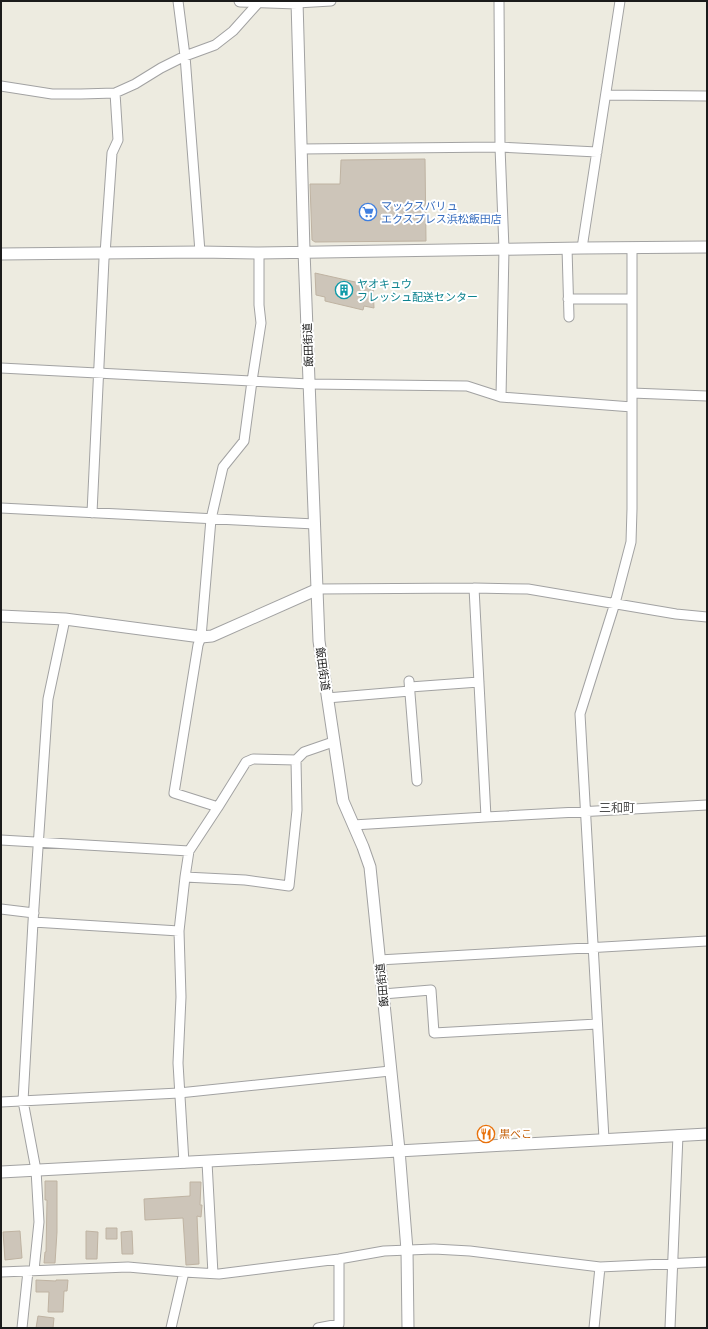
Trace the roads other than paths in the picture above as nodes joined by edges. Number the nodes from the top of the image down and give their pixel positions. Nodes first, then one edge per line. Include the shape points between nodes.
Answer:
1 (178, 1) edge
2 (240, 1) edge
3 (331, 1) edge
4 (499, 1) edge
5 (620, 1) edge
6 (259, 2) edge
7 (297, 2) edge
8 (185, 56) junction
9 (1, 86) edge
10 (115, 92) junction
11 (606, 95) junction
12 (707, 96) edge
13 (500, 147) junction
14 (301, 149) junction
15 (597, 152) junction
16 (707, 247) edge
17 (567, 248) junction
18 (582, 248) junction
19 (632, 248) junction
20 (504, 249) junction
21 (200, 252) junction
22 (304, 252) junction
23 (259, 253) junction
24 (1, 254) edge
25 (105, 254) junction
26 (568, 299) junction
27 (632, 299) junction
28 (569, 317) dead end
29 (1, 368) edge
30 (99, 373) junction
31 (252, 381) junction
32 (309, 384) junction
33 (632, 393) junction
34 (707, 396) edge
35 (501, 397) junction
36 (632, 407) junction
37 (1, 508) edge
38 (92, 513) junction
39 (211, 519) junction
40 (315, 524) junction
41 (474, 588) junction
42 (318, 589) junction
43 (615, 603) junction
44 (1, 616) edge
45 (707, 617) edge
46 (64, 620) junction
47 (201, 637) junction
48 (479, 682) junction
49 (410, 686) junction
50 (327, 698) junction
51 (333, 742) junction
52 (296, 760) junction
53 (417, 781) dead end
54 (707, 805) edge
55 (218, 807) junction
56 (586, 811) junction
57 (486, 816) junction
58 (353, 825) junction
59 (1, 840) edge
60 (40, 842) junction
61 (189, 851) junction
62 (185, 877) junction
63 (1, 909) edge
64 (34, 917) junction
65 (179, 931) junction
66 (707, 941) edge
67 (593, 947) junction
68 (379, 960) junction
69 (382, 994) junction
70 (597, 1024) junction
71 (390, 1071) junction
72 (179, 1093) junction
73 (23, 1101) junction
74 (1, 1102) edge
75 (707, 1134) edge
76 (678, 1135) junction
77 (604, 1139) junction
78 (399, 1150) junction
79 (207, 1162) junction
80 (184, 1163) junction
81 (36, 1170) junction
82 (1, 1172) edge
83 (407, 1250) junction
84 (339, 1259) junction
85 (707, 1262) edge
86 (672, 1263) junction
87 (600, 1267) junction
88 (31, 1270) junction
89 (1, 1272) edge
90 (184, 1272) junction
91 (213, 1274) junction
92 (22, 1328) edge
93 (171, 1328) edge
94 (318, 1328) edge
95 (408, 1328) edge
96 (594, 1328) edge
97 (670, 1328) edge

1 - 8 street
2 - 6 street
3 - 7 street
4 - 13 street
5 - 11 street
6 - 7 street
6 - 8 street via 233,31 215,45
7 - 14 street, 飯田街道
8 - 10 street via 135,84
8 - 21 street
9 - 10 street via 52,94
10 - 25 street via 118,140 112,153
11 - 12 street
11 - 15 street
13 - 14 street
13 - 15 street
13 - 20 street
14 - 22 street, 飯田街道
15 - 18 street
16 - 19 street
17 - 18 street
17 - 20 street
17 - 26 street
18 - 19 street
19 - 27 street
20 - 22 street
20 - 35 street
21 - 23 street
21 - 25 street
22 - 23 street
22 - 32 street, 飯田街道
23 - 31 street via 261,323
24 - 25 street
25 - 30 street
26 - 27 street
26 - 28 street
27 - 33 street
29 - 30 street
30 - 31 street
30 - 38 street
31 - 32 street
31 - 39 street via 244,441 222,467
32 - 35 street via 467,386
32 - 40 street, 飯田街道
33 - 34 street
33 - 36 street
35 - 36 street
36 - 43 street via 631,542
37 - 38 street
38 - 39 street
39 - 40 street
39 - 47 street
40 - 42 street, 飯田街道
41 - 42 street
41 - 43 street via 528,589
41 - 48 street
42 - 47 street via 212,636
42 - 50 street, 飯田街道 via 319,641
43 - 45 street
43 - 56 street via 580,714
44 - 46 street
46 - 47 street
46 - 60 street via 48,699
47 - 55 street via 174,793
48 - 49 street
48 - 57 street
49 - 50 street
49 - 53 street
50 - 51 street, 飯田街道
51 - 52 street via 304,752
51 - 58 street, 飯田街道 via 343,801
52 - 55 street via 253,759 246,762
52 - 62 street via 297,810 289,886 245,880
54 - 56 street
55 - 61 street
56 - 57 street
56 - 67 street
57 - 58 street
58 - 68 street, 飯田街道 via 370,866
59 - 60 street
60 - 61 street
60 - 64 street
61 - 62 street
62 - 65 street
63 - 64 street
64 - 65 street
64 - 73 street
65 - 72 street
66 - 67 street
67 - 68 street
67 - 70 street
68 - 69 street, 飯田街道
69 - 70 street via 431,990 434,1033
69 - 71 street, 飯田街道
70 - 77 street
71 - 72 street
71 - 78 street, 飯田街道
72 - 73 street
72 - 80 street
73 - 74 street
73 - 81 street
75 - 76 street
76 - 77 street
76 - 86 street
77 - 78 street
78 - 79 street
78 - 83 street, 飯田街道
79 - 80 street
79 - 91 street
80 - 81 street
81 - 82 street
81 - 88 street via 39,1222
83 - 84 street via 384,1251
83 - 87 street via 470,1251
83 - 95 street, 飯田街道
84 - 91 street
84 - 94 street via 339,1324
85 - 86 street
86 - 87 street
86 - 97 street
87 - 96 street
88 - 89 street
88 - 90 street via 128,1267
88 - 92 street
90 - 91 street
90 - 93 street

